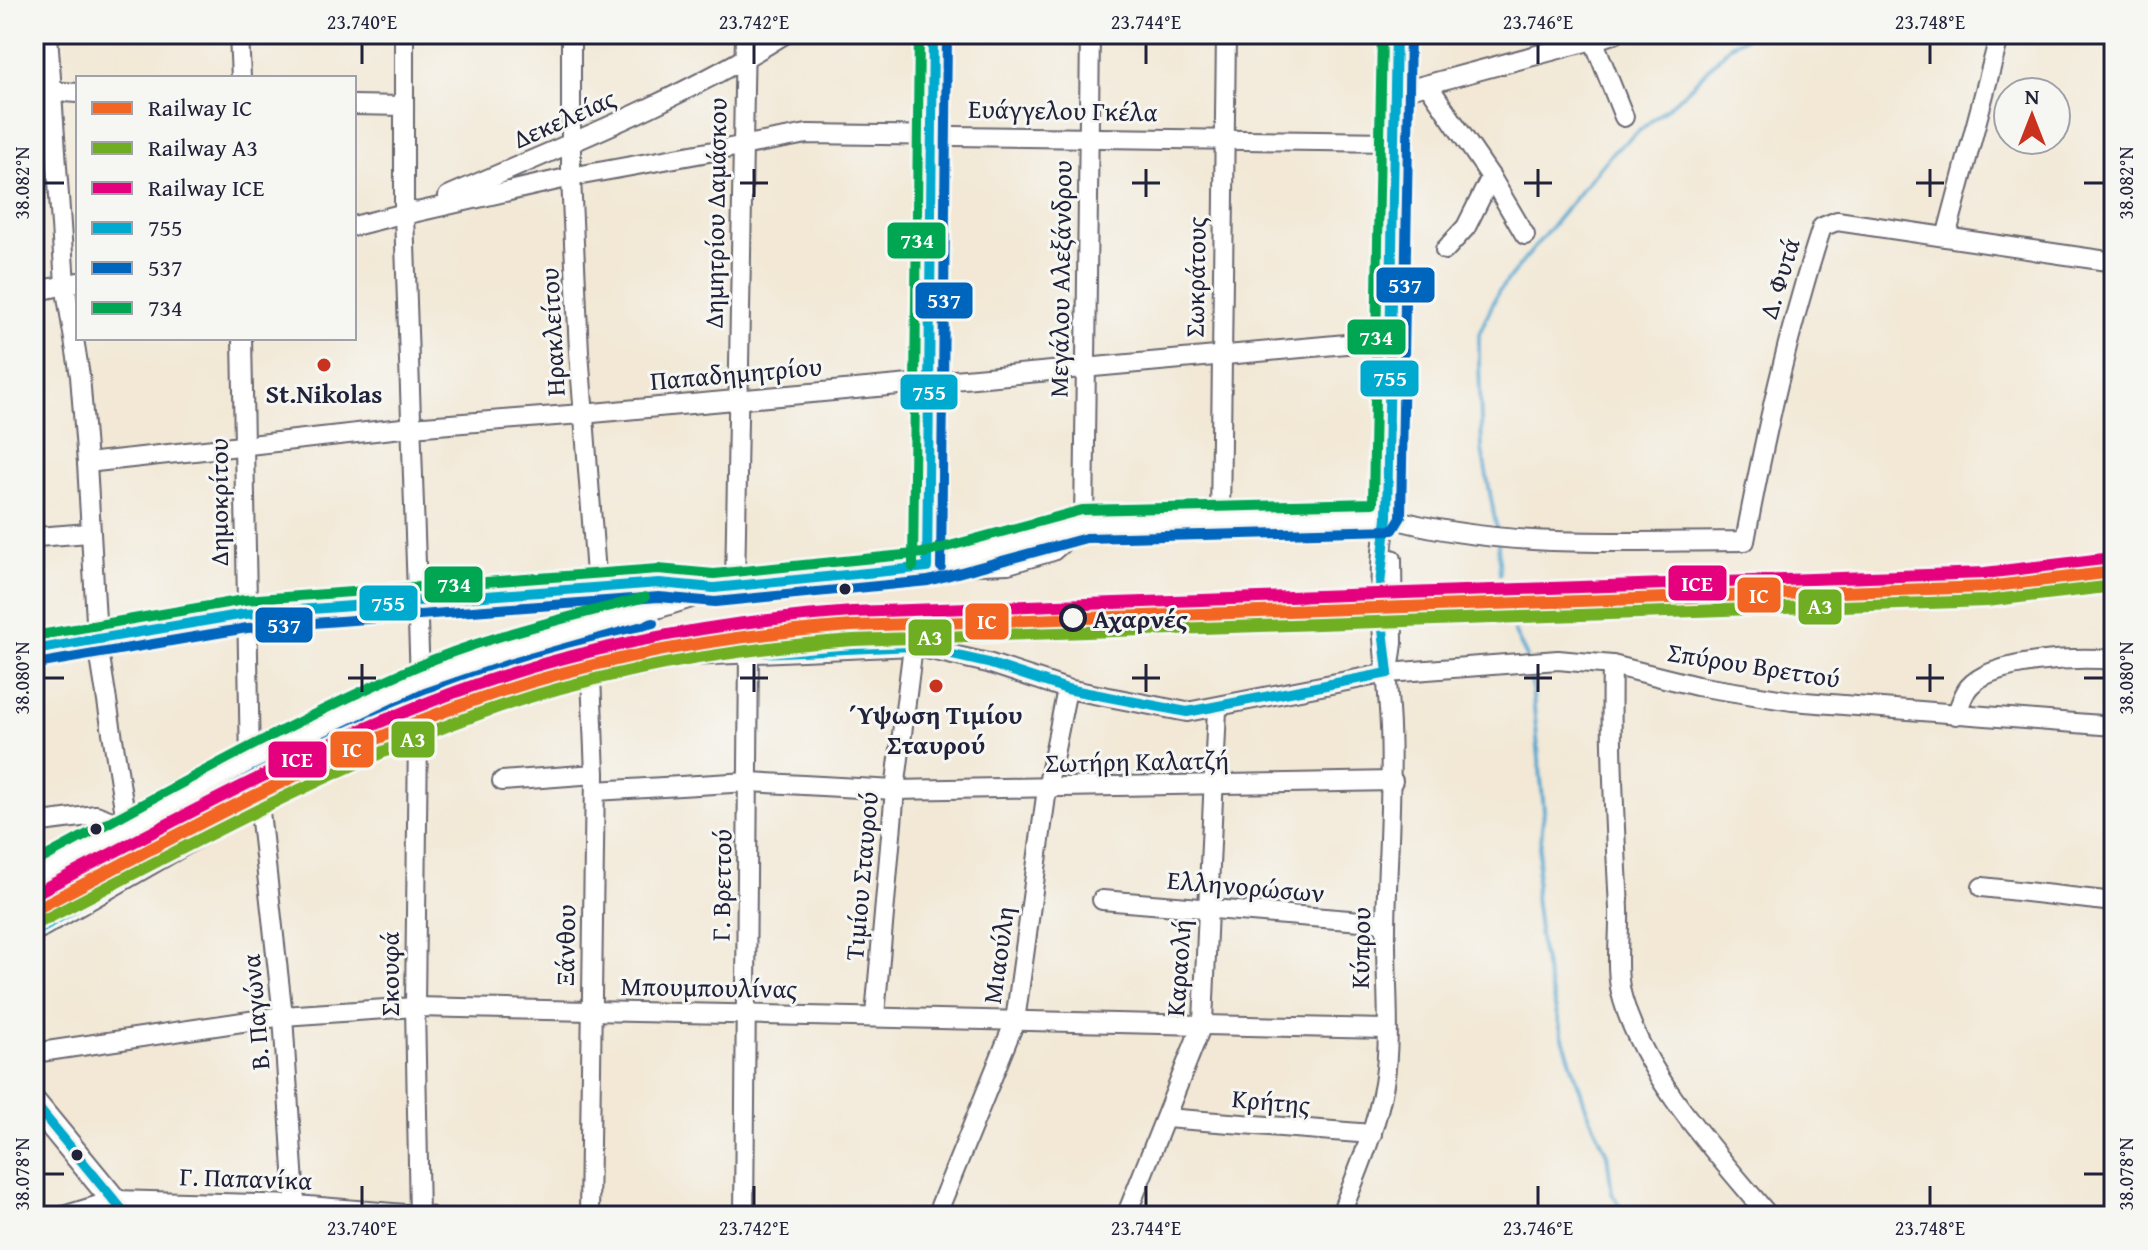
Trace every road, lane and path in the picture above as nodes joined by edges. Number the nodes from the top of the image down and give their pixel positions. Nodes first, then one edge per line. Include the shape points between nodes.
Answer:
1 (48, 34) edge
2 (239, 34) edge
3 (404, 34) edge
4 (571, 34) edge
5 (745, 34) edge
6 (785, 34) edge
7 (933, 34) edge
8 (1090, 34) edge
9 (1226, 34) edge
10 (1396, 34) edge
11 (1615, 34) edge
12 (2000, 34) edge
13 (1592, 38) edge
14 (745, 58) junction
15 (241, 76) edge
16 (1428, 85) junction
17 (42, 91) edge
18 (76, 93) edge
19 (1395, 93) junction
20 (356, 105) edge
21 (404, 106) junction
22 (1624, 117) dead end
23 (931, 133) junction
24 (1088, 136) junction
25 (1223, 139) junction
26 (1394, 142) junction
27 (742, 143) junction
28 (570, 146) junction
29 (571, 177) junction
30 (1491, 177) junction
31 (404, 215) junction
32 (356, 226) edge
33 (1525, 235) dead end
34 (1946, 237) junction
35 (1445, 250) dead end
36 (2114, 262) edge
37 (71, 283) edge
38 (34, 292) edge
39 (76, 335) edge
40 (77, 340) edge
41 (242, 340) edge
42 (1390, 340) junction
43 (1220, 356) junction
44 (1084, 368) junction
45 (928, 382) junction
46 (738, 399) junction
47 (582, 414) junction
48 (411, 427) junction
49 (244, 447) junction
50 (87, 463) junction
51 (1387, 517) junction
52 (1220, 520) junction
53 (1084, 524) junction
54 (89, 533) junction
55 (37, 537) dead end
56 (927, 567) junction
57 (724, 586) junction
58 (598, 587) junction
59 (417, 604) junction
60 (245, 614) junction
61 (600, 626) junction
62 (97, 638) junction
63 (913, 646) junction
64 (34, 650) edge
65 (749, 652) junction
66 (2114, 660) edge
67 (1612, 665) junction
68 (1388, 673) junction
69 (591, 676) junction
70 (420, 680) junction
71 (1067, 689) junction
72 (1217, 709) junction
73 (1956, 715) junction
74 (2114, 726) edge
75 (418, 732) junction
76 (250, 762) junction
77 (502, 781) dead end
78 (1393, 781) junction
79 (749, 782) junction
80 (595, 783) junction
81 (1213, 786) junction
82 (1047, 789) junction
83 (895, 790) junction
84 (259, 803) junction
85 (34, 823) edge
86 (127, 827) junction
87 (34, 879) edge
88 (1982, 887) dead end
89 (1102, 900) dead end
90 (2114, 902) edge
91 (1208, 908) junction
92 (1386, 923) junction
93 (34, 932) edge
94 (415, 1007) junction
95 (590, 1010) junction
96 (745, 1014) junction
97 (875, 1015) junction
98 (283, 1016) junction
99 (1015, 1021) junction
100 (1203, 1022) junction
101 (1385, 1029) junction
102 (34, 1053) edge
103 (34, 1103) edge
104 (1166, 1118) junction
105 (1372, 1134) junction
106 (121, 1208) edge
107 (296, 1210) edge
108 (63, 1216) edge
109 (419, 1216) edge
110 (429, 1216) edge
111 (589, 1216) edge
112 (744, 1216) edge
113 (936, 1216) edge
114 (1126, 1216) edge
115 (1340, 1216) edge
116 (1769, 1216) edge

1 - 17 street
2 - 15 street
3 - 21 street
4 - 28 street, Ηρακλείτου
5 - 14 street, Δημητρίου Δαμάσκου
6 - 14 street, Δεκελείας
7 - 23 street
8 - 24 street, Μεγάλου Αλεξάνδρου
9 - 25 street, Σωκράτους
10 - 19 main road
11 - 13 street
12 - 34 street
13 - 16 street
13 - 22 street
14 - 27 street, Δημητρίου Δαμάσκου
14 - 28 street, Δεκελείας
16 - 19 street
16 - 30 street
17 - 18 street
17 - 37 street
19 - 26 main road
20 - 21 street
21 - 31 street
23 - 24 street, Ευάγγελου Γκέλα
23 - 27 street, Ευάγγελου Γκέλα via 807,134
23 - 45 street
24 - 25 street, Ευάγγελου Γκέλα
24 - 44 street, Μεγάλου Αλεξάνδρου
25 - 26 street, Ευάγγελου Γκέλα
25 - 43 street, Σωκράτους
26 - 42 main road
27 - 29 street, Ευάγγελου Γκέλα
27 - 46 street, Δημητρίου Δαμάσκου
28 - 29 street, Ηρακλείτου
28 - 31 street, Δεκελείας
29 - 31 street, Ευάγγελου Γκέλα
29 - 47 street, Ηρακλείτου
30 - 33 street
30 - 35 street via 1466,227
31 - 32 street, Δεκελείας
31 - 48 street
34 - 36 street, Δ. Φυτά
34 - 51 street, Δ. Φυτά via 1837,221 1822,227 1771,408 1745,541 1507,535 1439,529
37 - 38 street
37 - 39 street
40 - 50 street
41 - 49 street, Δημοκρίτου
42 - 43 street, Παπαδημητρίου
42 - 51 main road
43 - 44 street, Παπαδημητρίου
43 - 52 street, Σωκράτους
44 - 45 street, Παπαδημητρίου
44 - 53 street, Μεγάλου Αλεξάνδρου
45 - 46 street, Παπαδημητρίου
45 - 56 street
46 - 47 street, Παπαδημητρίου
46 - 57 street, Δημητρίου Δαμάσκου
47 - 48 street, Παπαδημητρίου
47 - 58 street, Ηρακλείτου
48 - 49 street, Παπαδημητρίου
48 - 59 street
49 - 50 street, Παπαδημητρίου
49 - 60 street, Δημοκρίτου
50 - 54 street
51 - 52 main road
51 - 68 street, Κύπρου via 1380,551 1379,619
52 - 53 main road
53 - 56 main road
54 - 55 street
54 - 62 street
56 - 57 main road
57 - 58 main road
57 - 61 main road
58 - 59 main road
58 - 61 street, Ηρακλείτου
59 - 60 main road
59 - 70 street
60 - 62 main road
60 - 76 street, Δημοκρίτου
61 - 70 main road
62 - 64 main road
62 - 86 street
63 - 65 street, Σπύρου Βρεττού
63 - 71 street, Σπύρου Βρεττού
63 - 83 street, Τιμίου Σταυρού
65 - 69 street, Σπύρου Βρεττού via 691,656
65 - 79 street, Γ. Βρεττού
66 - 73 street via 2007,667 1969,688
67 - 68 street, Σπύρου Βρεττού via 1493,662
67 - 73 street, Σπύρου Βρεττού via 1792,701
67 - 116 street via 1610,757 1623,1003 1680,1107
68 - 72 street, Σπύρου Βρεττού
68 - 78 street, Κύπρου
69 - 75 street, Σπύρου Βρεττού via 502,700
69 - 80 street, Ξάνθου
70 - 76 main road
71 - 72 street, Σπύρου Βρεττού via 1187,712
71 - 82 street, Μιαούλη
72 - 81 street, Καραολή
73 - 74 street, Σπύρου Βρεττού
75 - 84 street, Σπύρου Βρεττού
75 - 94 street, Σκουφά
76 - 86 main road
77 - 80 street, Σωτήρη Καλατζή
78 - 81 street, Σωτήρη Καλατζή
78 - 92 street, Κύπρου
79 - 80 street, Σωτήρη Καλατζή
79 - 83 street, Σωτήρη Καλατζή
79 - 96 street, Γ. Βρεττού
80 - 95 street, Ξάνθου
81 - 82 street, Σωτήρη Καλατζή
81 - 91 street, Καραολή
82 - 83 street, Σωτήρη Καλατζή
82 - 99 street, Μιαούλη
83 - 97 street, Τιμίου Σταυρού
84 - 93 street, Σπύρου Βρεττού
84 - 98 street, Β. Παγώνα
85 - 86 street via 96,815
86 - 87 main road
88 - 90 street
89 - 91 street, Ελληνορώσων
91 - 92 street, Ελληνορώσων
91 - 100 street, Καραολή
92 - 101 street, Κύπρου
94 - 95 street, Μπουμπουλίνας
94 - 98 street, Μπουμπουλίνας
94 - 109 street, Σκουφά
95 - 96 street, Μπουμπουλίνας
95 - 111 street, Ξάνθου
96 - 97 street, Μπουμπουλίνας
96 - 112 street, Γ. Βρεττού
97 - 99 street, Μπουμπουλίνας
98 - 102 street, Μπουμπουλίνας
98 - 107 street, Β. Παγώνα
99 - 100 street, Μπουμπουλίνας
99 - 113 street, Μιαούλη
100 - 101 street, Μπουμπουλίνας
100 - 104 street, Καραολή
101 - 105 street, Κύπρου via 1384,1081
103 - 106 main road
104 - 105 street, Κρήτης
104 - 114 street, Καραολή
105 - 115 street, Κύπρου
106 - 107 street, Γ. Παπανίκα
106 - 108 street, Γ. Παπανίκα
107 - 109 street, Γ. Παπανίκα
109 - 110 street, Γ. Παπανίκα

